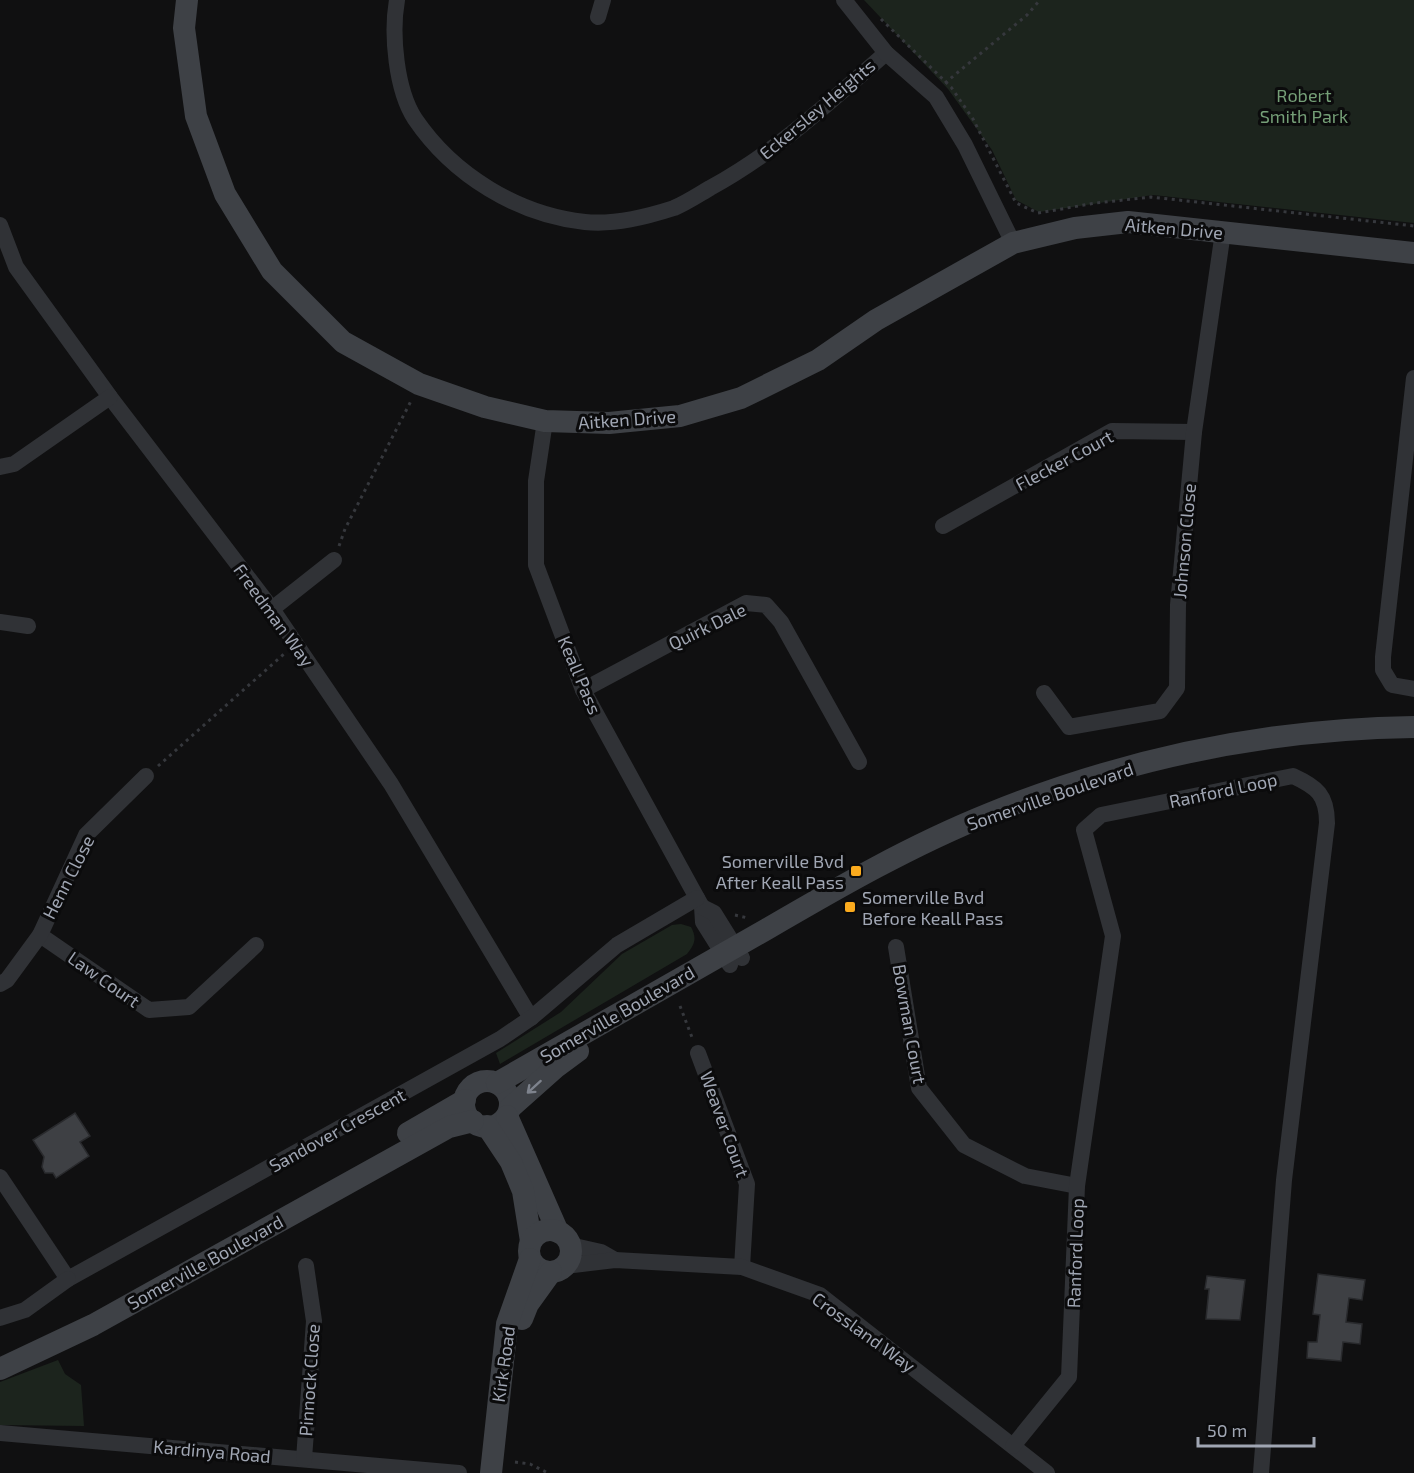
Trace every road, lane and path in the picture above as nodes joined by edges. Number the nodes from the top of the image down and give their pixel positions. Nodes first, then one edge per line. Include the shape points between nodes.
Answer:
1 (187, 0) edge
2 (397, 0) edge
3 (603, 0) edge
4 (844, 0) edge
5 (1040, 0) edge
6 (878, 16) dead end
7 (598, 17) dead end
8 (886, 53) junction
9 (946, 82) junction
10 (932, 93) junction
11 (0, 225) edge
12 (1414, 226) edge
13 (1223, 232) junction
14 (1013, 243) junction
15 (1414, 253) edge
16 (1414, 378) edge
17 (419, 384) junction
18 (110, 397) junction
19 (545, 421) junction
20 (1194, 432) junction
21 (0, 467) edge
22 (944, 526) dead end
23 (334, 560) joint
24 (272, 609) junction
25 (0, 622) edge
26 (28, 626) dead end
27 (295, 644) junction
28 (1414, 689) edge
29 (583, 690) junction
30 (1044, 693) dead end
31 (1414, 727) edge
32 (1414, 739) edge
33 (859, 762) dead end
34 (146, 776) joint
35 (700, 902) junction
36 (40, 935) junction
37 (256, 945) dead end
38 (896, 946) dead end
39 (733, 956) junction
40 (0, 984) edge
41 (680, 1006) dead end
42 (531, 1018) junction
43 (698, 1053) joint
44 (497, 1083) junction
45 (465, 1100) junction
46 (494, 1118) junction
47 (0, 1177) edge
48 (1077, 1186) junction
49 (530, 1250) junction
50 (561, 1254) junction
51 (306, 1266) dead end
52 (742, 1267) junction
53 (68, 1279) junction
54 (0, 1318) edge
55 (0, 1352) edge
56 (0, 1369) edge
57 (0, 1433) edge
58 (1013, 1446) junction
59 (304, 1459) junction
60 (510, 1467) edge
61 (459, 1473) edge
62 (491, 1473) edge
63 (548, 1473) edge
64 (1047, 1473) edge
65 (1261, 1473) edge

1 - 17 main road, Aitken Drive via 184,28 196,116 225,194 272,271 344,342
2 - 8 street, Eckersley Heights via 394,16 398,73 414,118 447,159 486,187 534,211 585,222 627,221 676,207 734,176 788,138
3 - 7 street
4 - 8 street, Eckersley Heights
5 - 9 path
6 - 9 path
8 - 10 street, Eckersley Heights
9 - 10 path
9 - 12 path via 973,119 1016,203 1038,213 1151,198
10 - 14 street, Eckersley Heights via 965,145
11 - 18 street, Freedman Way via 16,267
13 - 14 main road, Aitken Drive via 1128,222 1075,228
13 - 15 main road, Aitken Drive
13 - 20 street, Johnson Close
14 - 19 main road, Aitken Drive via 876,320 818,360 741,398 680,416 609,423
16 - 28 street via 1383,657 1383,670 1392,685
17 - 19 main road, Aitken Drive via 485,407
17 - 23 path via 345,529
18 - 21 street via 14,464
18 - 24 street, Freedman Way
19 - 29 street, Keall Pass via 536,481 536,565
20 - 22 street, Flecker Court via 1112,431
20 - 30 street, Johnson Close via 1178,605 1177,688 1160,711 1069,727
23 - 24 street
24 - 27 street, Freedman Way
25 - 26 street
27 - 34 path
27 - 42 street, Freedman Way via 391,784
29 - 33 street, Quirk Dale via 746,603 766,605 782,622
29 - 35 street, Keall Pass
31 - 39 main road, Somerville Boulevard via 1319,732 1240,742 1150,761 1045,793 929,840 859,876
32 - 39 main road, Somerville Boulevard via 1346,742 1239,755 1124,781 1002,822
34 - 36 street, Henn Close via 86,835
35 - 39 street, Keall Pass via 703,922
35 - 42 street, Sandover Crescent via 617,945
36 - 37 street, Law Court via 149,1010 189,1007
36 - 40 street, Henn Close
38 - 48 street, Bowman Court via 919,1088 964,1145 1025,1176
39 - 44 main road, Somerville Boulevard
39 -> 46 main road, Somerville Boulevard via 580,1050
41 - 43 path
42 - 53 street, Sandover Crescent
43 - 52 street, Weaver Court via 747,1184
44 - 45 main road via 476,1084
44 - 46 main road via 508,1093
45 - 46 main road via 468,1116
45 - 55 main road, Somerville Boulevard via 70,1324
46 - 49 main road, Kirk Road via 523,1191
46 - 50 main road
46 - 56 main road, Somerville Boulevard via 449,1127 93,1325
47 - 53 street
48 - 58 street, Ranford Loop via 1070,1377
48 - 65 street, Ranford Loop via 1113,936 1084,830 1101,815 1293,776 1314,786 1327,806 1327,823 1284,1179
49 - 50 main road via 538,1269
49 - 50 main road via 540,1232
49 - 62 main road, Kirk Road via 507,1324
50 - 52 street, Crossland Way via 601,1252 615,1260
50 - 60 main road, Kirk Road via 528,1304 517,1336
51 - 59 street, Pinnock Close via 314,1321
52 - 58 street, Crossland Way via 820,1295
53 - 54 street, Sandover Crescent via 25,1310
57 - 59 street, Kardinya Road
58 - 64 street, Crossland Way
59 - 61 street, Kardinya Road
60 - 63 path via 530,1464

